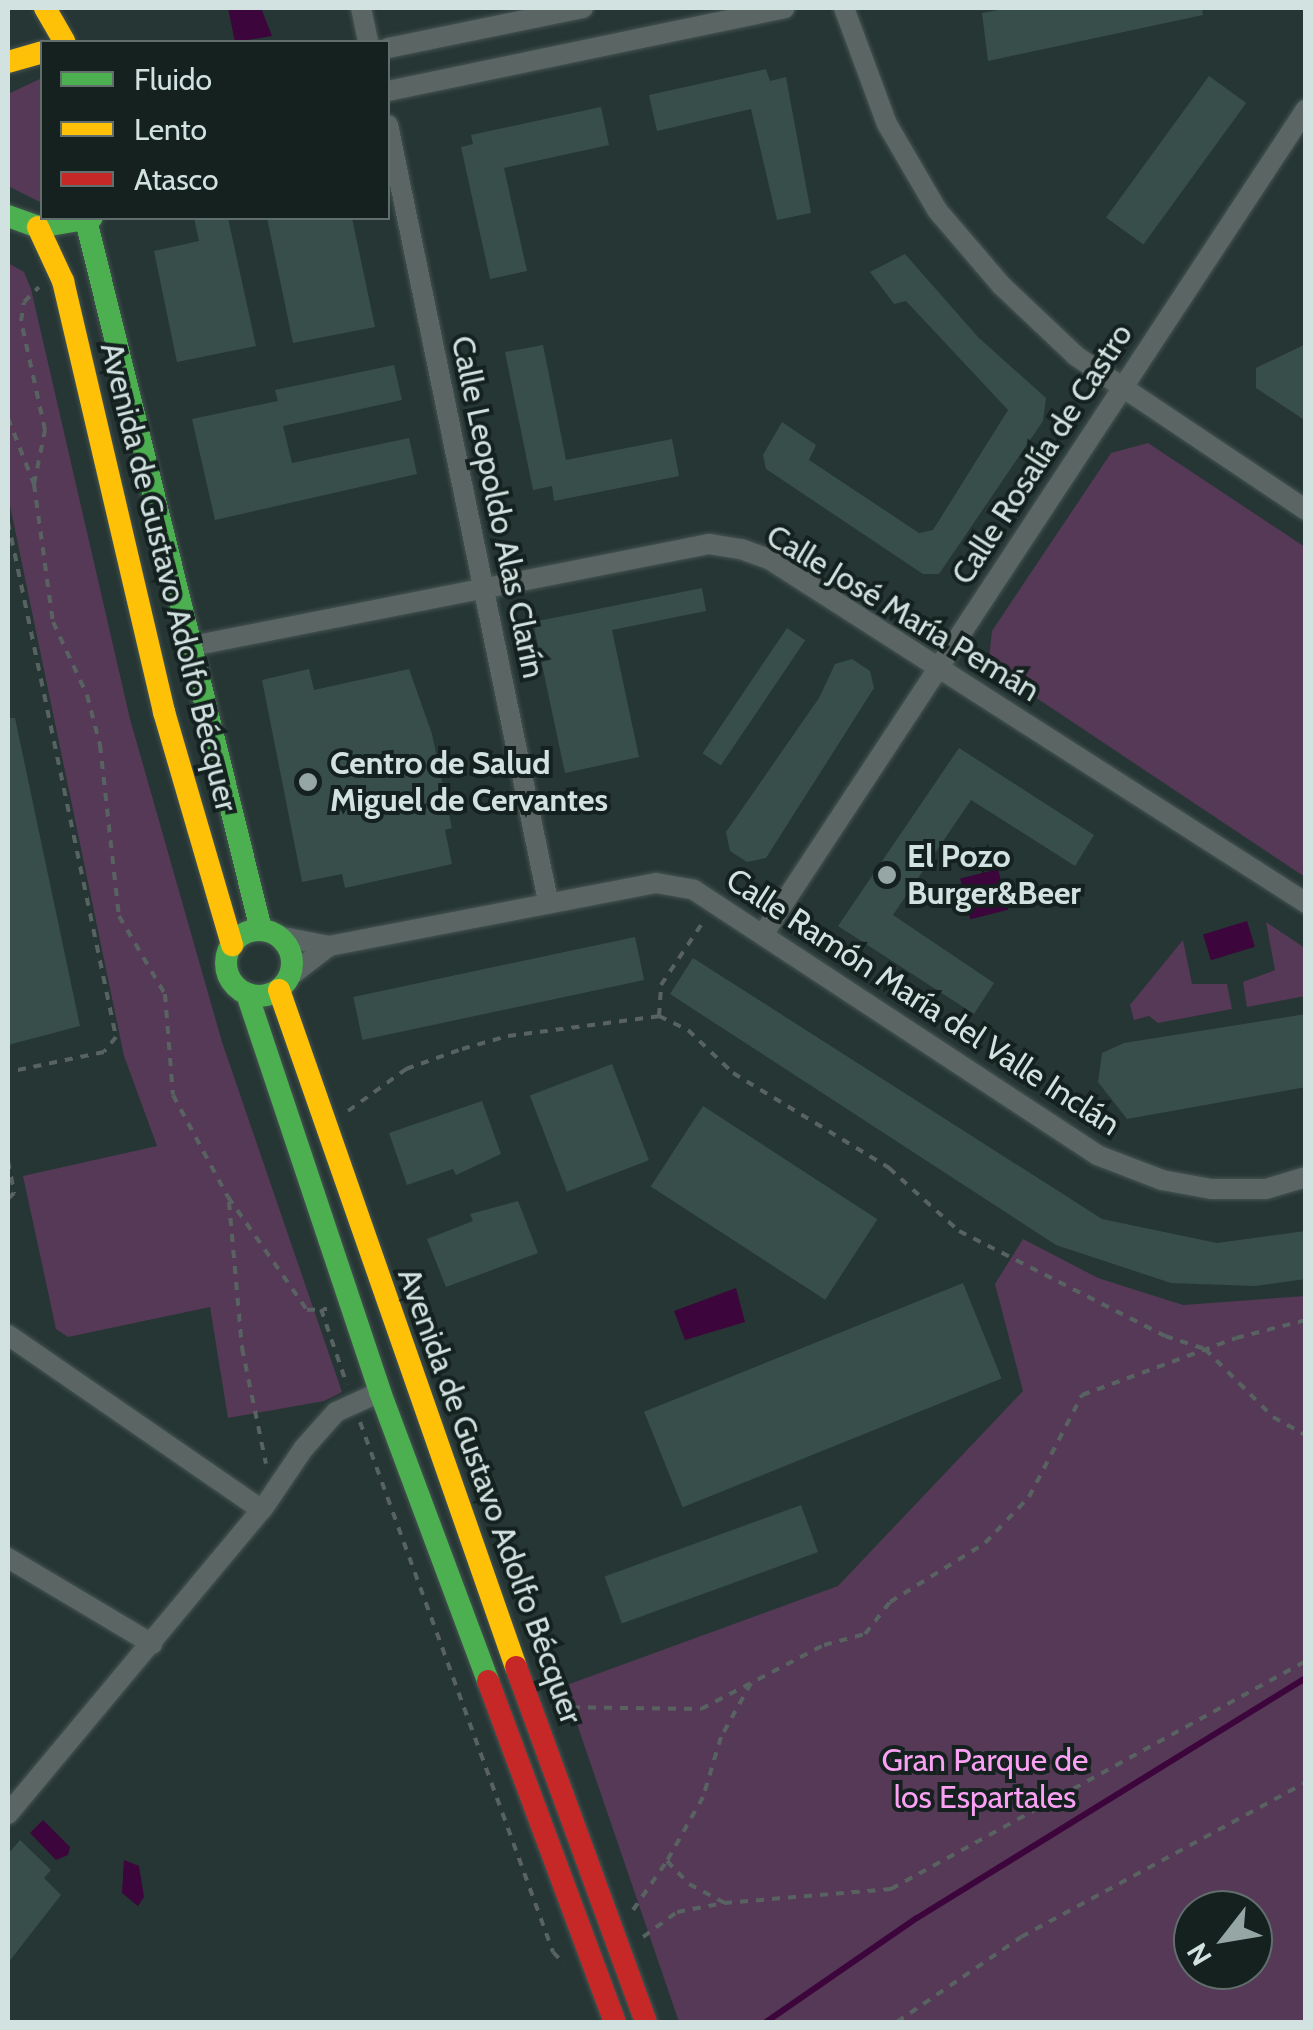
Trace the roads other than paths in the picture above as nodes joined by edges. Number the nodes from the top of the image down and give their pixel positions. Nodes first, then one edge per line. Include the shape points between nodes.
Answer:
1 (45, 8) edge
2 (361, 8) edge
3 (583, 8) edge
4 (784, 8) edge
5 (844, 8) edge
6 (64, 40) edge
7 (368, 40) edge
8 (390, 48) edge
9 (40, 53) edge
10 (8, 62) edge
11 (390, 91) edge
12 (1304, 115) edge
13 (390, 136) edge
14 (8, 216) edge
15 (82, 220) edge
16 (88, 220) edge
17 (38, 228) junction
18 (1120, 388) junction
19 (1306, 510) edge
20 (484, 585) junction
21 (187, 647) junction
22 (940, 668) junction
23 (548, 901) junction
24 (1306, 903) edge
25 (270, 933) junction
26 (764, 933) junction
27 (232, 945) junction
28 (329, 946) junction
29 (285, 983) junction
30 (247, 994) junction
31 (1306, 1177) edge
32 (8, 1335) edge
33 (380, 1392) junction
34 (267, 1502) junction
35 (8, 1558) edge
36 (152, 1644) junction
37 (8, 1814) edge
38 (615, 2022) edge
39 (646, 2022) edge

1 - 6 street
2 - 7 street
3 - 8 street
4 - 11 street
5 - 18 street via 887,124 937,210 1001,285
9 - 10 street
12 - 18 street, Calle Rosalía de Castro
13 - 20 street, Calle Leopoldo Alas Clarín
14 - 17 street
15 - 17 street
16 - 21 street, Avenida de Gustavo Adolfo Bécquer
17 - 27 street, Avenida de Gustavo Adolfo Bécquer via 63,281 164,712
18 - 19 street
18 - 22 street, Calle Rosalía de Castro
20 - 21 street, Calle José María Pemán
20 - 22 street, Calle José María Pemán via 709,544 741,548 770,559
20 - 23 street, Calle Leopoldo Alas Clarín
21 - 25 street, Avenida de Gustavo Adolfo Bécquer
22 - 24 street, Calle José María Pemán
22 - 26 street, Calle Rosalía de Castro
23 - 26 street, Calle Ramón María del Valle Inclán via 656,883 694,890
23 - 28 street, Calle Ramón María del Valle Inclán
25 - 27 street
25 - 28 street, Calle Ramón María del Valle Inclán
25 - 29 street via 291,954
26 - 31 street, Calle Ramón María del Valle Inclán via 1097,1155 1162,1180 1211,1188 1266,1189
27 - 30 street via 228,973
28 - 29 street, Calle Ramón María del Valle Inclán
29 - 30 street
29 - 39 street, Avenida de Gustavo Adolfo Bécquer via 411,1380
30 - 33 street, Avenida de Gustavo Adolfo Bécquer
32 - 34 street
33 - 34 street via 336,1412
33 - 38 street, Avenida de Gustavo Adolfo Bécquer
34 - 36 street
35 - 36 street
36 - 37 street

